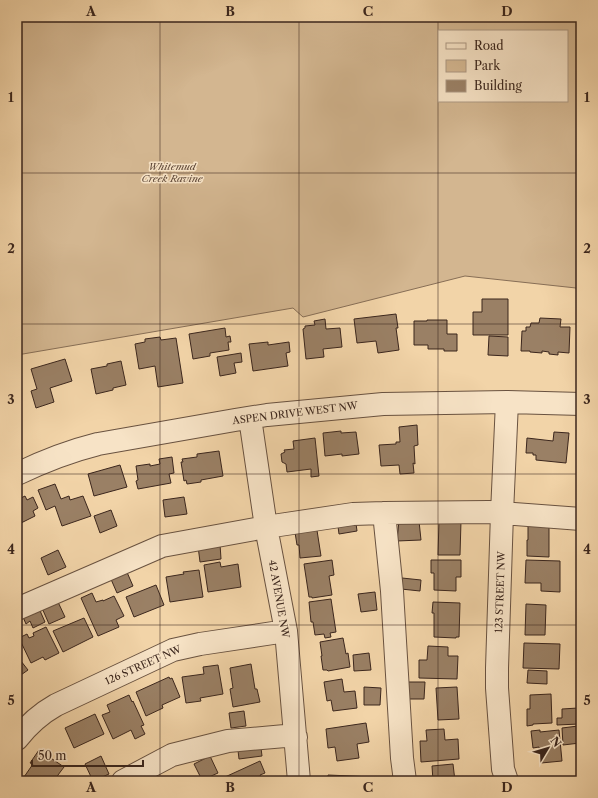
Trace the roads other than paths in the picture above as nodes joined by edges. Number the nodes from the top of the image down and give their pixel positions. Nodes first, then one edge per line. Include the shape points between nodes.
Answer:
1 (507, 402) junction
2 (581, 404) edge
3 (250, 418) junction
4 (17, 474) edge
5 (384, 513) junction
6 (502, 513) junction
7 (581, 519) edge
8 (266, 527) junction
9 (17, 609) edge
10 (286, 631) junction
11 (296, 737) junction
12 (17, 739) edge
13 (123, 781) edge
14 (299, 781) edge
15 (405, 781) edge
16 (507, 781) edge

1 - 2 street, ASPEN DRIVE WEST NW
1 - 3 street, ASPEN DRIVE WEST NW via 383,404
1 - 6 street, 123 STREET NW
3 - 4 street, ASPEN DRIVE WEST NW via 98,444 57,456
3 - 8 street, 42 AVENUE NW
5 - 6 street
5 - 8 street via 353,514
5 - 15 street
6 - 7 street
6 - 16 street, 123 STREET NW via 497,688 503,769
8 - 9 street via 162,546
8 - 10 street, 42 AVENUE NW
10 - 11 street, 42 AVENUE NW
10 - 12 street, 126 STREET NW via 173,650 44,712
11 - 13 street via 228,741 207,746 172,756
11 - 14 street, 42 AVENUE NW

